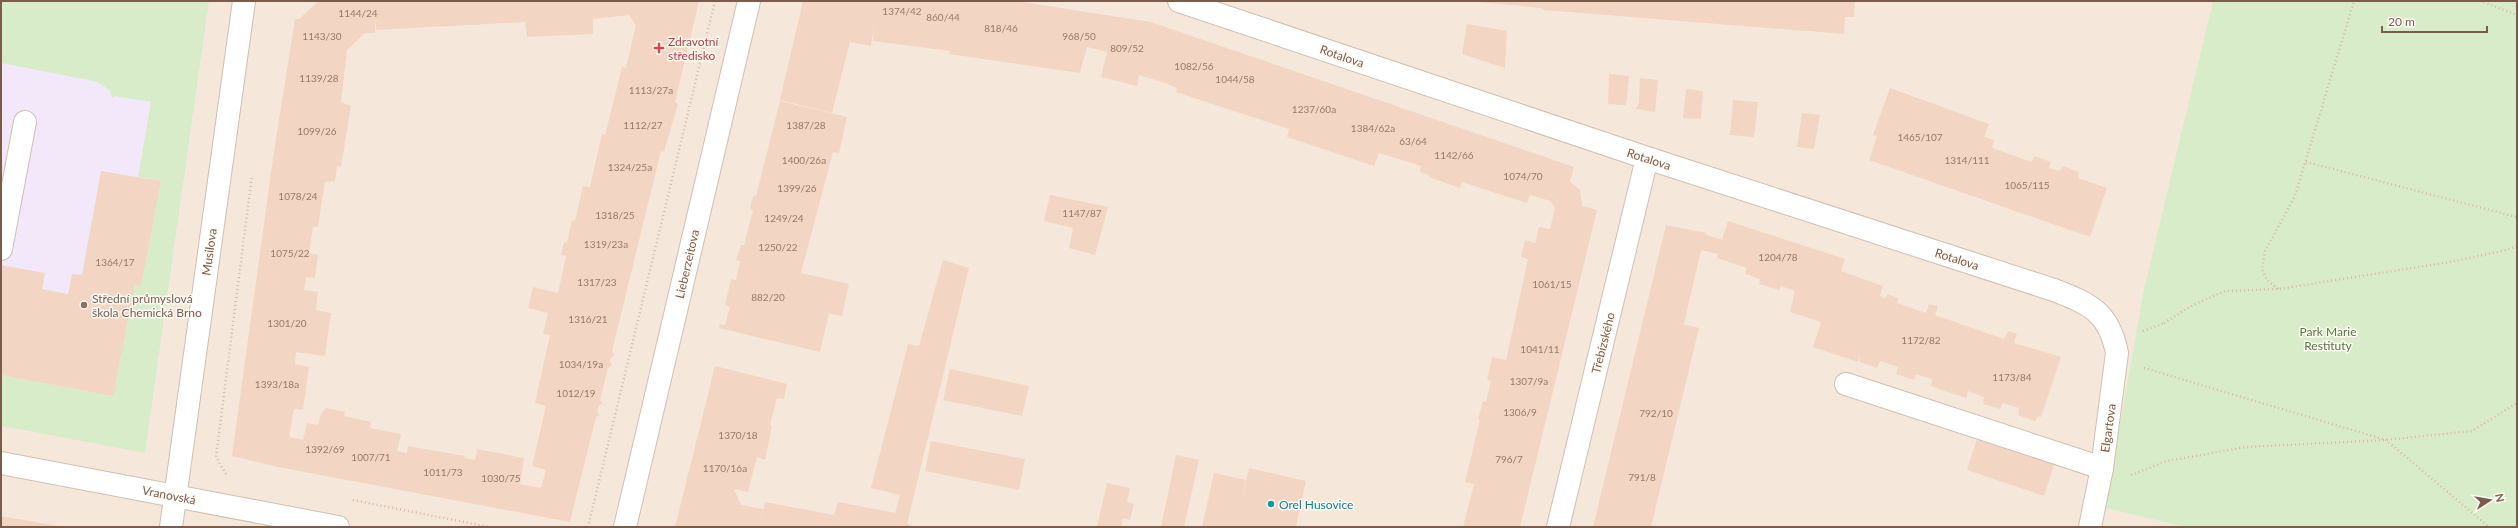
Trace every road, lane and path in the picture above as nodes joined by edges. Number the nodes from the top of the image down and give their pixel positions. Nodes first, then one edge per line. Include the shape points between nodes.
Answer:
1 (244, 1) edge
2 (715, 1) edge
3 (749, 1) edge
4 (1179, 1) edge
5 (2354, 1) edge
6 (2480, 1) edge
7 (2517, 15) edge
8 (25, 122) dead end
9 (1647, 158) junction
10 (2306, 162) junction
11 (252, 174) dead end
12 (2517, 217) edge
13 (2517, 246) edge
14 (1, 249) edge
15 (2279, 289) junction
16 (2110, 328) joint
17 (2142, 331) dead end
18 (2136, 366) dead end
19 (1846, 384) dead end
20 (2517, 403) edge
21 (2386, 440) junction
22 (1, 464) edge
23 (230, 475) dead end
24 (2101, 477) junction
25 (175, 496) junction
26 (350, 499) dead end
27 (171, 527) edge
28 (338, 527) edge
29 (489, 527) edge
30 (588, 527) edge
31 (625, 527) edge
32 (1558, 527) edge
33 (2090, 527) edge
34 (2489, 527) edge

1 - 25 street, Musilova
2 - 30 path
3 - 31 street, Lieberzeitova
4 - 9 street, Rotalova
5 - 10 path
6 - 7 path
8 - 14 street
9 - 16 street, Rotalova via 2054,290 2096,309
9 - 32 street, Třebízského
10 - 12 path
10 - 15 path via 2295,196 2265,251 2262,269 2266,280
11 - 23 path via 216,457 225,474
13 - 15 path via 2450,262
15 - 17 path via 2225,292 2193,305 2164,323
16 - 24 street, Elgartova via 2117,360
18 - 21 path
19 - 24 street
20 - 21 path via 2472,431
21 - 24 path via 2246,447 2167,461
21 - 34 path
22 - 25 street, Vranovská
24 - 33 street, Elgartova
25 - 27 street, Musilova
25 - 28 street, Vranovská
26 - 29 path

